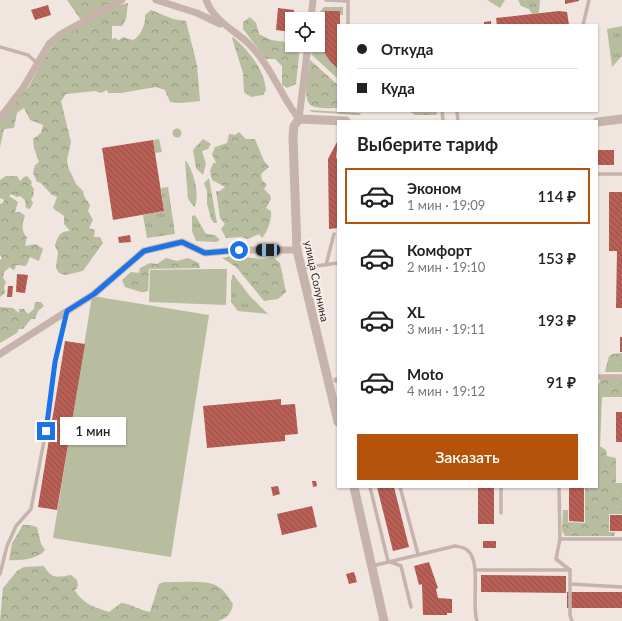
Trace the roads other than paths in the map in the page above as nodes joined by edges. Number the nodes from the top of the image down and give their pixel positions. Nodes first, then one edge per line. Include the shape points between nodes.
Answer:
1 (122, 0) edge
2 (156, 0) edge
3 (206, 0) edge
4 (313, 0) edge
5 (326, 0) edge
6 (589, 0) edge
7 (349, 1) edge
8 (312, 12) edge
9 (348, 24) edge
10 (582, 24) edge
11 (229, 29) junction
12 (0, 47) edge
13 (307, 52) edge
14 (37, 63) junction
15 (0, 118) edge
16 (299, 119) junction
17 (622, 119) edge
18 (337, 121) edge
19 (598, 122) edge
20 (598, 174) edge
21 (622, 174) edge
22 (334, 234) dead end
23 (297, 250) junction
24 (337, 263) edge
25 (326, 265) junction
26 (301, 268) junction
27 (67, 311) junction
28 (0, 354) edge
29 (598, 377) edge
30 (622, 377) edge
31 (337, 418) edge
32 (354, 488) edge
33 (370, 488) edge
34 (400, 488) edge
35 (501, 488) edge
36 (559, 488) edge
37 (501, 513) dead end
38 (560, 538) junction
39 (622, 539) edge
40 (418, 554) junction
41 (388, 561) junction
42 (372, 566) junction
43 (476, 570) junction
44 (570, 570) junction
45 (0, 574) edge
46 (570, 584) junction
47 (622, 587) edge
48 (411, 608) dead end
49 (384, 621) edge
50 (476, 621) edge
51 (572, 621) edge

1 - 14 street via 61,34 49,44
2 - 11 street via 197,13
3 - 11 street via 218,19
4 - 8 street
5 - 7 lane
6 - 10 lane
7 - 9 lane
11 - 16 street via 260,56 288,106
12 - 14 lane via 28,55
13 - 16 street
14 - 15 street via 23,88
16 - 18 street
16 - 23 street, улица Солунина via 294,126 293,137
17 - 19 street
20 - 21 lane
22 - 25 lane
23 - 26 street, улица Солунина
23 - 27 street via 205,253 182,242 144,251 94,294
24 - 25 lane
25 - 26 lane
26 - 31 street, улица Солунина
27 - 28 street
27 - 45 lane via 55,362 49,416 31,509 13,532
29 - 30 street
32 - 42 street
33 - 41 lane
34 - 40 lane
35 - 37 lane
36 - 38 lane
38 - 39 lane
38 - 44 lane via 556,559
40 - 41 lane
40 - 43 lane via 455,546 467,549
41 - 42 lane
41 - 48 lane via 400,566
42 - 49 street
43 - 44 lane
43 - 50 lane
44 - 46 lane
46 - 47 lane
46 - 51 lane

